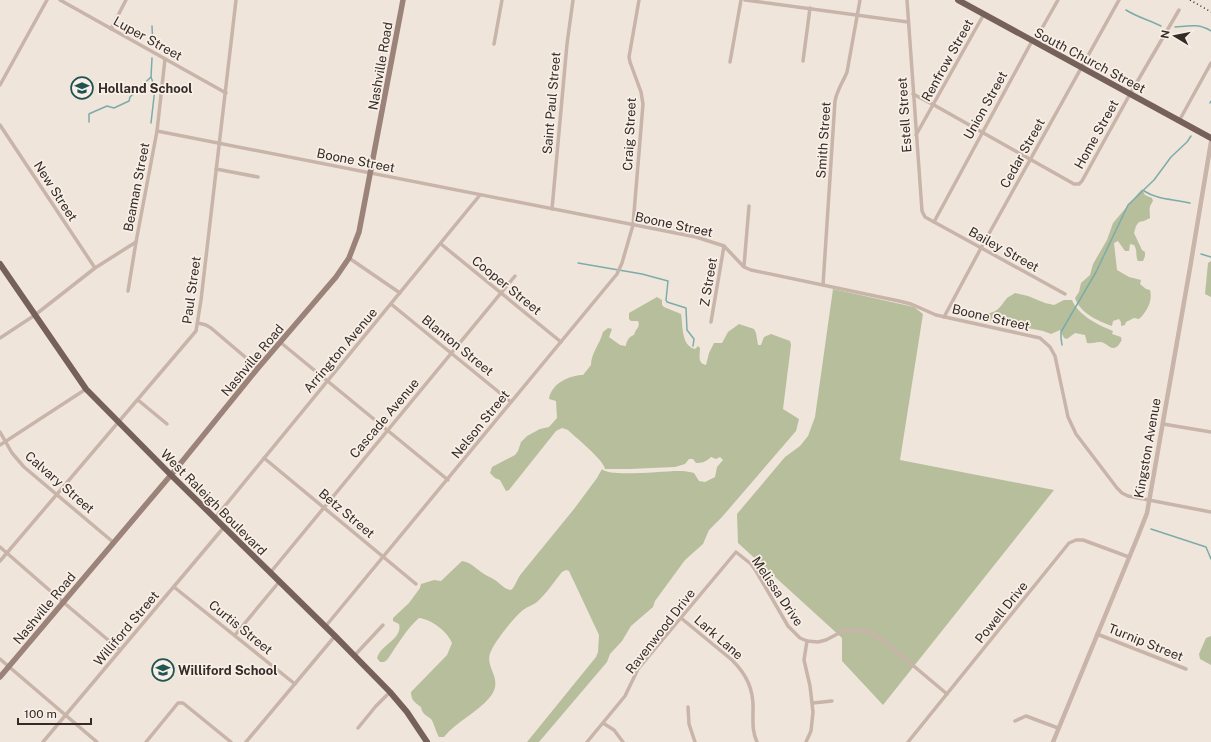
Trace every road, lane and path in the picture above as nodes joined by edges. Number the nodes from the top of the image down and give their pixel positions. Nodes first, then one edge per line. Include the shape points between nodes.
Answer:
1 (47, 0) edge
2 (60, 0) edge
3 (126, 0) edge
4 (236, 0) edge
5 (403, 0) edge
6 (502, 0) edge
7 (573, 0) edge
8 (639, 0) edge
9 (741, 0) edge
10 (745, 0) edge
11 (860, 0) edge
12 (907, 0) edge
13 (958, 0) edge
14 (1058, 0) edge
15 (1119, 0) edge
16 (774, 2) edge
17 (810, 8) junction
18 (1179, 10) dead end
19 (857, 14) junction
20 (984, 14) junction
21 (908, 22) junction
22 (111, 29) junction
23 (1032, 41) junction
24 (494, 44) dead end
25 (165, 59) junction
26 (803, 61) dead end
27 (730, 62) dead end
28 (1211, 63) edge
29 (1081, 67) junction
30 (0, 85) edge
31 (226, 93) junction
32 (913, 94) junction
33 (1130, 94) junction
34 (934, 105) junction
35 (1179, 121) junction
36 (0, 125) edge
37 (157, 131) junction
38 (982, 132) junction
39 (916, 135) junction
40 (1211, 138) edge
41 (1211, 142) edge
42 (219, 143) junction
43 (1031, 159) junction
44 (216, 169) junction
45 (371, 173) junction
46 (258, 176) dead end
47 (480, 195) junction
48 (749, 206) dead end
49 (552, 209) junction
50 (934, 222) junction
51 (633, 225) junction
52 (136, 242) junction
53 (441, 244) junction
54 (724, 246) junction
55 (981, 248) junction
56 (350, 258) junction
57 (0, 264) edge
58 (744, 267) junction
59 (95, 268) junction
60 (515, 276) dead end
61 (823, 285) junction
62 (128, 291) dead end
63 (400, 293) junction
64 (501, 294) junction
65 (1065, 294) dead end
66 (391, 304) junction
67 (35, 315) junction
68 (944, 317) junction
69 (711, 322) dead end
70 (198, 324) junction
71 (0, 338) edge
72 (280, 342) junction
73 (561, 342) junction
74 (451, 353) junction
75 (258, 368) junction
76 (328, 380) junction
77 (86, 389) junction
78 (138, 400) junction
79 (511, 402) junction
80 (119, 422) junction
81 (167, 424) dead end
82 (1163, 424) junction
83 (388, 430) junction
84 (0, 432) edge
85 (1211, 432) edge
86 (6, 441) junction
87 (0, 445) edge
88 (264, 458) junction
89 (170, 474) junction
90 (448, 480) junction
91 (57, 494) junction
92 (1149, 500) junction
93 (323, 507) junction
94 (1211, 512) edge
95 (215, 518) junction
96 (224, 527) junction
97 (113, 542) junction
98 (0, 547) edge
99 (736, 552) joint
100 (7, 553) junction
101 (384, 557) junction
102 (1129, 557) junction
103 (0, 561) edge
104 (270, 573) junction
105 (279, 582) junction
106 (416, 584) dead end
107 (174, 587) junction
108 (62, 602) junction
109 (681, 618) junction
110 (383, 625) dead end
111 (325, 627) junction
112 (1098, 634) junction
113 (235, 635) junction
114 (335, 636) junction
115 (807, 641) junction
116 (120, 650) junction
117 (354, 656) junction
118 (0, 659) edge
119 (9, 667) junction
120 (1186, 669) dead end
121 (0, 677) edge
122 (295, 684) junction
123 (390, 692) junction
124 (947, 694) junction
125 (832, 701) dead end
126 (813, 703) junction
127 (688, 707) dead end
128 (65, 715) junction
129 (1015, 721) dead end
130 (603, 723) junction
131 (358, 728) dead end
132 (1058, 728) junction
133 (43, 742) edge
134 (97, 742) edge
135 (146, 742) edge
136 (231, 742) edge
137 (246, 742) edge
138 (427, 742) edge
139 (587, 742) edge
140 (623, 742) edge
141 (694, 742) edge
142 (757, 742) edge
143 (806, 742) edge
144 (908, 742) edge
145 (1053, 742) edge

1 - 30 street
2 - 22 street, Luper Street
3 - 22 street
4 - 31 street, Paul Street
5 - 45 main road, Nashville Road
6 - 24 street
7 - 49 street, Saint Paul Street
8 - 51 street, Craig Street via 629,57 643,98
9 - 27 street
10 - 16 street
11 - 19 street, Smith Street
12 - 21 street, Estell Street
13 - 20 main road, South Church Street
14 - 23 street, Union Street
15 - 29 street, Cedar Street
16 - 17 street
17 - 19 street
17 - 26 street
18 - 33 street, Home Street
19 - 21 street
19 - 61 street, Smith Street via 847,72 836,93
20 - 23 main road, South Church Street
20 - 34 street, Renfrow Street
21 - 32 street, Estell Street
22 - 25 street, Luper Street
23 - 29 main road, South Church Street
23 - 38 street, Union Street
25 - 31 street, Luper Street
25 - 37 street, Beaman Street
28 - 35 street
29 - 33 main road, South Church Street
29 - 43 street, Cedar Street
31 - 42 street, Paul Street
32 - 34 street
32 - 39 street, Estell Street
33 - 35 main road, South Church Street
33 - 43 street, Home Street via 1079,184 1074,184
34 - 38 street
34 - 39 street, Renfrow Street
35 - 40 main road, South Church Street
36 - 59 street, New Street
37 - 42 street, Boone Street
37 - 52 street, Beaman Street
38 - 43 street
38 - 50 street, Union Street
39 - 50 street, Estell Street via 922,211 925,217
41 - 82 street, Kingston Avenue
42 - 44 street, Paul Street
42 - 45 street, Boone Street
43 - 55 street, Cedar Street
44 - 46 street
44 - 70 street, Paul Street
45 - 47 street, Boone Street
45 - 56 main road, Nashville Road via 359,232
47 - 49 street, Boone Street
47 - 53 street, Arrington Avenue
48 - 58 street
49 - 51 street, Boone Street
50 - 55 street, Bailey Street
51 - 54 street, Boone Street via 696,237
51 - 73 street, Nelson Street via 617,274
52 - 59 street, Beaman Street
52 - 62 street
53 - 63 street, Arrington Avenue
53 - 64 street, Cooper Street
54 - 58 street, Boone Street
54 - 69 street, Z Street
55 - 65 street, Bailey Street
55 - 68 street, Cedar Street
56 - 63 street
56 - 72 main road, Nashville Road
57 - 67 main road, West Raleigh Boulevard
58 - 61 street, Boone Street
59 - 67 street, Beaman Street
60 - 64 street, Cascade Avenue
61 - 68 street, Boone Street via 911,304
63 - 66 street, Arrington Avenue
64 - 73 street, Cooper Street
64 - 74 street, Cascade Avenue
66 - 74 street, Blanton Street
66 - 76 street, Arrington Avenue
67 - 71 street, Beaman Street
67 - 77 main road, West Raleigh Boulevard
68 - 92 street, Boone Street via 1040,338 1047,344 1057,362 1068,417 1076,434 1122,493
70 - 75 street via 211,328
70 - 78 street, Paul Street via 196,331
72 - 75 main road, Nashville Road
72 - 76 street
73 - 79 street, Nelson Street
74 - 79 street, Blanton Street
74 - 83 street, Cascade Avenue
75 - 89 main road, Nashville Road
76 - 83 street
76 - 88 street, Arrington Avenue
77 - 80 main road, West Raleigh Boulevard
77 - 86 street
78 - 80 street, Paul Street
78 - 81 street
79 - 90 street, Nelson Street
80 - 89 main road, West Raleigh Boulevard
80 - 91 street, Paul Street
82 - 85 street
82 - 92 street, Kingston Avenue
83 - 90 street
83 - 93 street, Cascade Avenue
84 - 86 street, Calvary Street
86 - 87 street
86 - 91 street, Calvary Street via 19,462
88 - 93 street, Betz Street
88 - 95 street, Arrington Avenue
89 - 95 main road, West Raleigh Boulevard
89 - 97 main road, Nashville Road
90 - 101 street, Nelson Street
91 - 97 street, Calvary Street
91 - 100 street, Paul Street
92 - 94 street, Boone Street
92 - 102 street, Kingston Avenue via 1143,524
93 - 101 street, Betz Street
93 - 104 street, Cascade Avenue
95 - 96 main road, West Raleigh Boulevard
96 - 104 main road, West Raleigh Boulevard
96 - 107 street, Williford Street
97 - 108 main road, Nashville Road
98 - 100 street
99 - 109 street, Ravenwood Drive
99 - 115 street, Melissa Drive via 756,571 788,626
100 - 103 street, Paul Street
100 - 108 street
101 - 106 street, Betz Street
101 - 111 street, Nelson Street
102 - 112 street, Kingston Avenue
102 - 124 street, Powell Drive via 1083,540 1069,543
104 - 105 main road, West Raleigh Boulevard
105 - 111 main road, West Raleigh Boulevard
105 - 113 street
107 - 113 street, Curtis Street
107 - 116 street, Williford Street
108 - 116 street
108 - 119 main road, Nashville Road
109 - 130 street, Ravenwood Drive via 638,669 625,696
109 - 142 street, Lark Lane via 732,660 748,681 753,699 753,728
110 - 117 street
111 - 114 main road, West Raleigh Boulevard
112 - 120 street, Turnip Street
112 - 132 street, Kingston Avenue
113 - 122 street, Curtis Street
114 - 117 main road, West Raleigh Boulevard
114 - 122 street
115 - 124 street, Melissa Drive via 822,641 843,631 870,632
115 - 126 street via 804,660
116 - 128 street, Williford Street
117 - 123 main road, West Raleigh Boulevard
118 - 119 street
119 - 121 main road, Nashville Road
119 - 128 street
122 - 137 street
123 - 131 street
123 - 138 main road, West Raleigh Boulevard
124 - 144 street, Powell Drive
125 - 126 street
126 - 143 street via 811,731
127 - 141 street
128 - 133 street, Williford Street
128 - 134 street
129 - 132 street via 1026,716
130 - 139 street, Ravenwood Drive
130 - 140 street via 614,730
132 - 145 street, Kingston Avenue
135 - 136 street via 178,703 183,703

